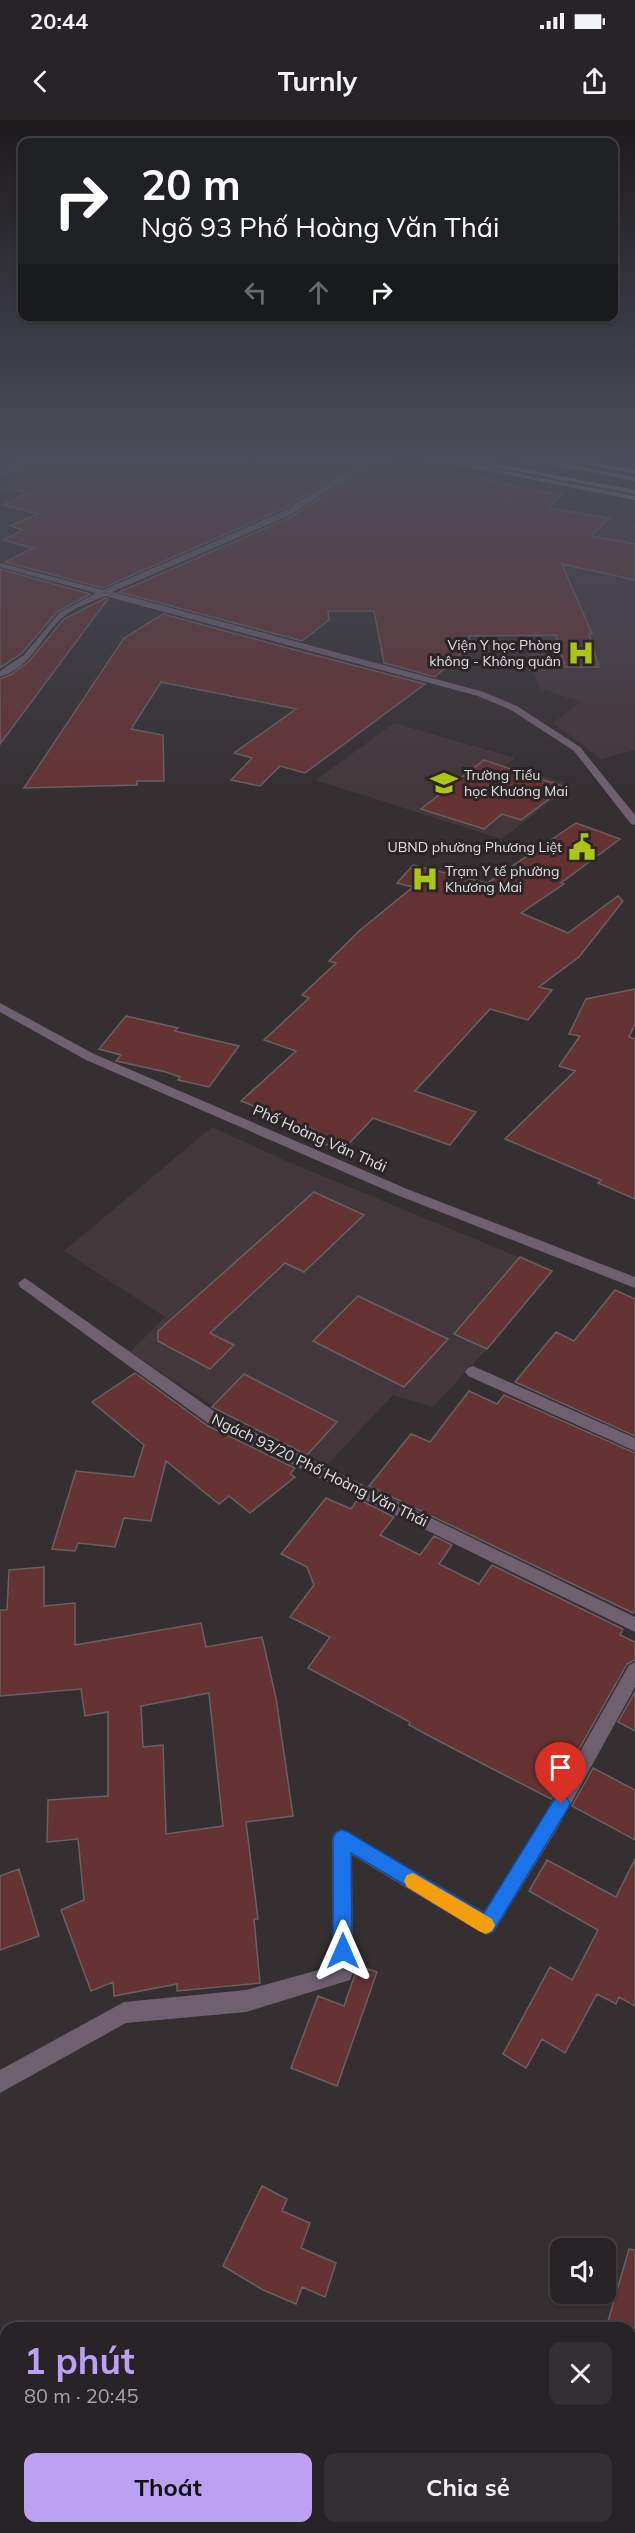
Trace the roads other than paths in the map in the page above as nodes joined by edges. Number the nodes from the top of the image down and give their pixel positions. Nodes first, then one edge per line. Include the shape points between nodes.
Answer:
1 (21, 571) edge
2 (152, 571) edge
3 (102, 592) junction
4 (0, 674) edge
5 (635, 822) edge
6 (0, 1007) edge
7 (25, 1283) dead end
8 (635, 1283) edge
9 (473, 1372) dead end
10 (635, 1445) edge
11 (635, 1625) edge
12 (635, 1670) edge
13 (0, 2082) edge

1 - 3 street
2 - 3 street
3 - 4 street via 57,618 33,653 17,667
3 - 5 street via 481,694 514,708 577,749
6 - 8 street, Phố Hoàng Văn Thái via 90,1057 402,1192
7 - 11 street, Ngách 93/20 Phố Hoàng Văn Thái via 215,1420
9 - 10 street
12 - 13 street via 550,1823 487,1925 342,1838 343,1973 246,2001 124,2013

